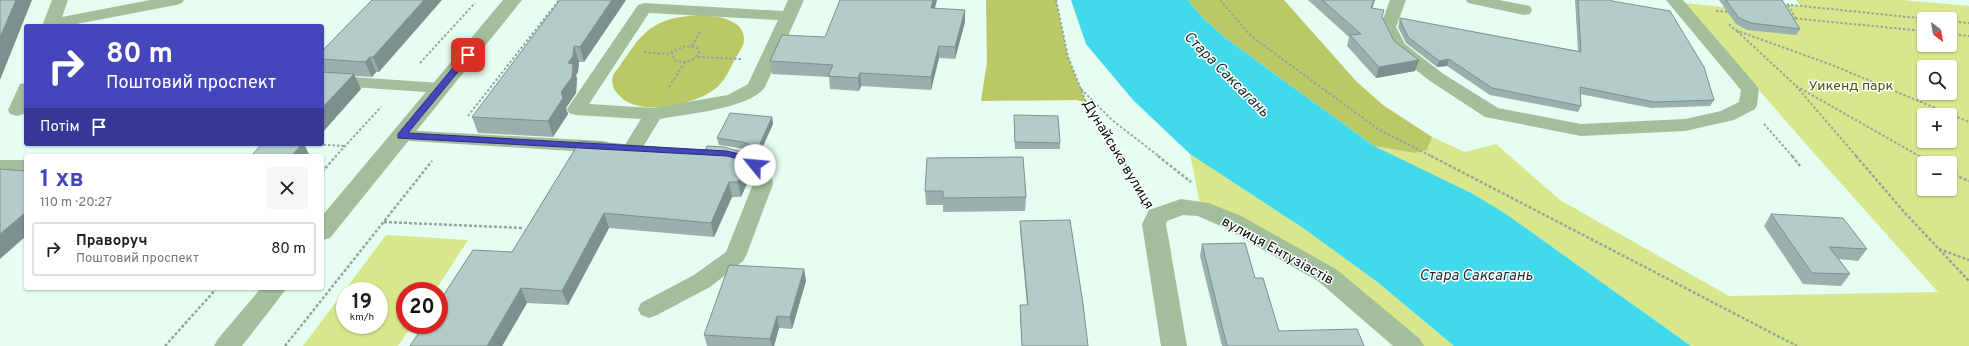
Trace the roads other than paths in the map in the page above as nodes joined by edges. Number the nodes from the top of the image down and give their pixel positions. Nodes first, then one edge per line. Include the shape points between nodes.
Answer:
1 (60, 0) edge
2 (176, 0) edge
3 (513, 0) edge
4 (1398, 0) edge
5 (1474, 0) edge
6 (1674, 0) edge
7 (793, 8) edge
8 (1524, 10) dead end
9 (50, 24) edge
10 (55, 24) edge
11 (324, 80) edge
12 (441, 88) junction
13 (24, 93) edge
14 (17, 110) dead end
15 (653, 114) junction
16 (402, 136) junction
17 (633, 148) junction
18 (657, 150) edge
19 (704, 152) edge
20 (0, 166) edge
21 (24, 166) edge
22 (1156, 220) joint
23 (324, 229) edge
24 (273, 290) edge
25 (649, 309) dead end
26 (227, 346) edge
27 (1174, 346) edge
28 (1411, 346) edge

1 - 9 lane
2 - 10 lane
3 - 12 street
4 - 6 lane via 1388,27 1398,46 1436,77 1492,113 1581,130 1685,125 1727,116 1748,105 1750,89
5 - 8 lane
7 - 15 lane via 756,87 733,100
7 - 15 lane via 644,8 576,109
11 - 12 lane
12 - 16 street
13 - 14 lane
15 - 17 lane
16 - 17 lane
16 - 23 street
17 - 18 lane
19 - 25 lane via 749,159 761,171 763,184 735,256 702,281
20 - 21 lane
22 - 27 street, Дунайська вулиця
22 - 28 street, вулиця Ентузіастів via 1181,207 1201,209 1233,222 1327,274
24 - 26 street

